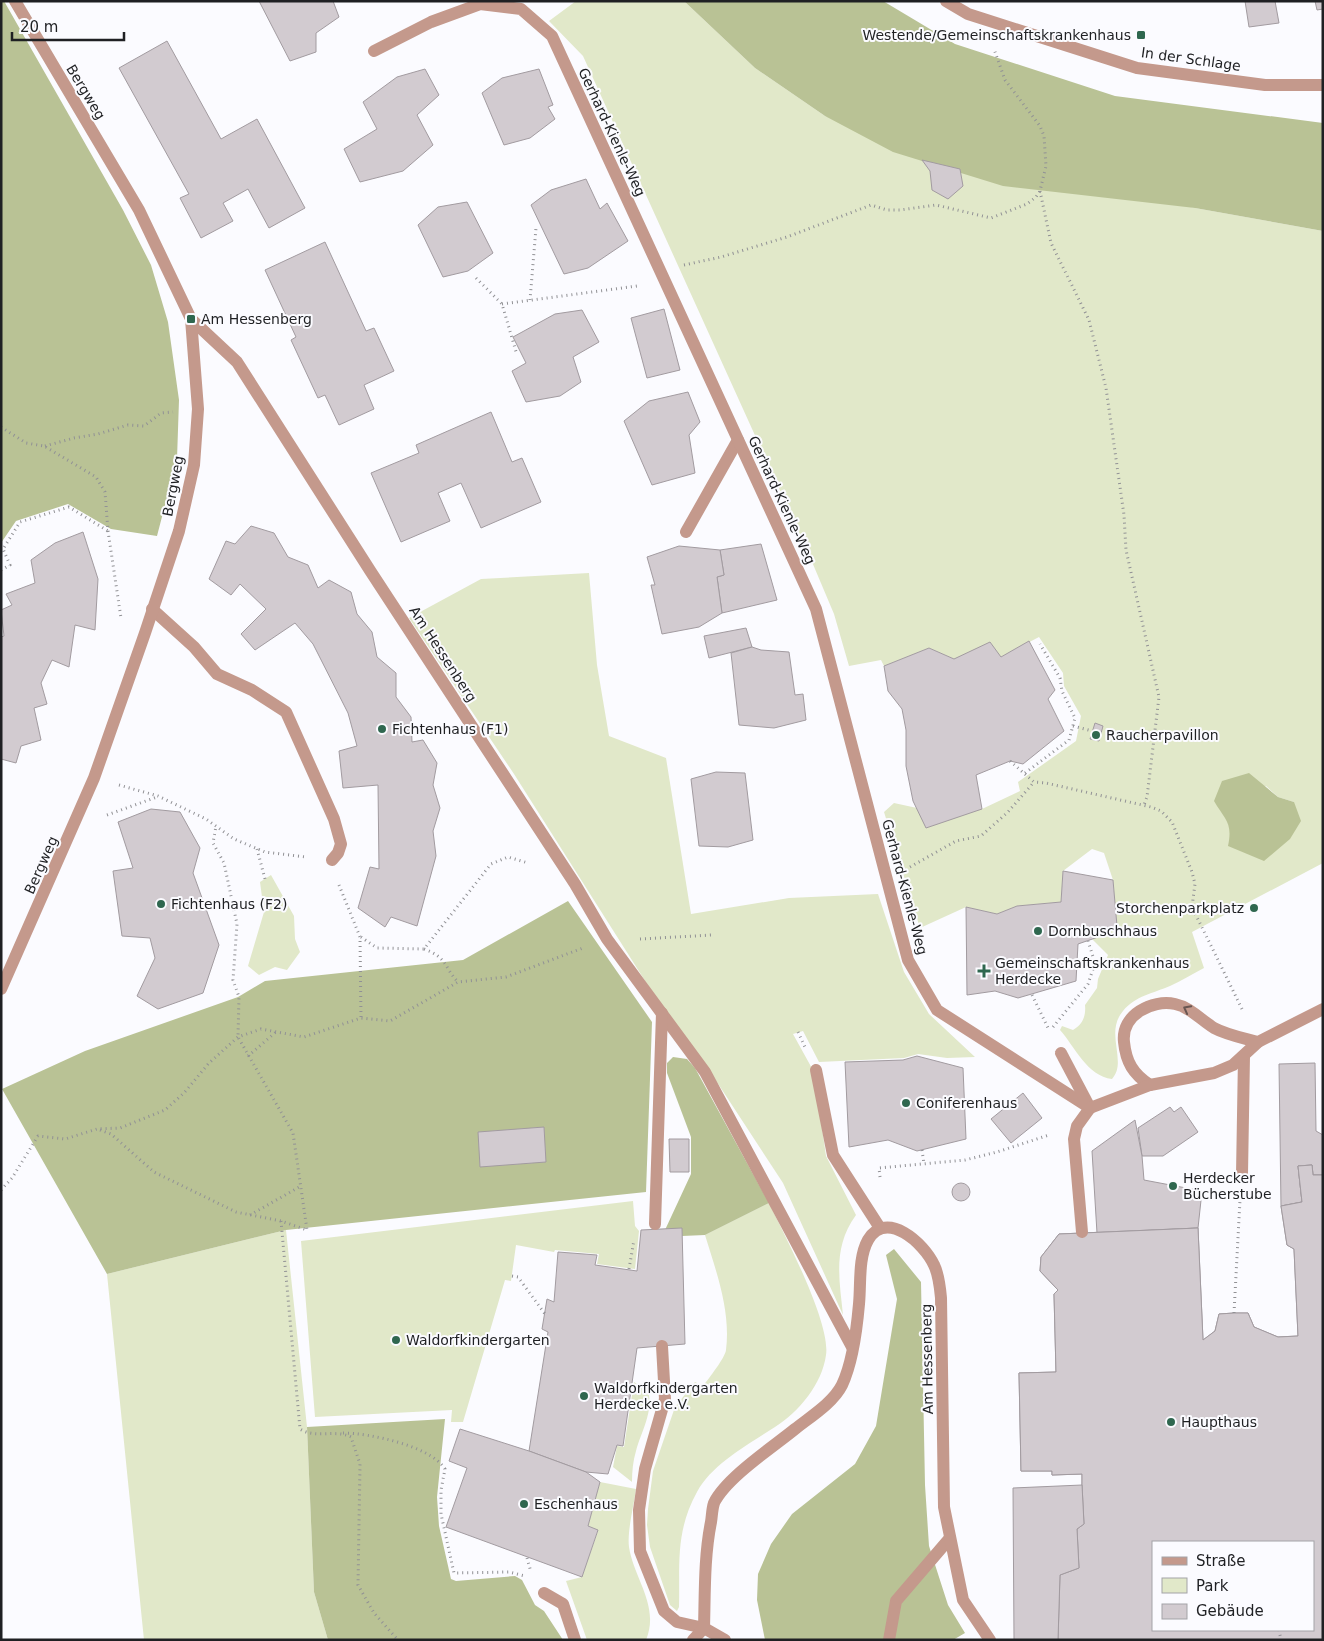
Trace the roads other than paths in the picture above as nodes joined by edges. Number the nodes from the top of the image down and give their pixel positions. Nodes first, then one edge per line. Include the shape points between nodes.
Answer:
1 (15, 1) edge
2 (946, 1) edge
3 (374, 51) dead end
4 (1323, 85) edge
5 (191, 319) junction
6 (738, 440) junction
7 (686, 532) dead end
8 (152, 610) junction
9 (332, 860) road end
10 (1, 989) edge
11 (1323, 1009) edge
12 (662, 1013) junction
13 (1258, 1042) junction
14 (1061, 1053) dead end
15 (1244, 1056) junction
16 (816, 1070) dead end
17 (1150, 1085) junction
18 (1090, 1108) junction
19 (1242, 1174) road end
20 (655, 1224) dead end
21 (880, 1228) junction
22 (1082, 1232) dead end
23 (662, 1346) dead end
24 (852, 1347) junction
25 (950, 1538) junction
26 (544, 1593) dead end
27 (704, 1628) junction
28 (574, 1640) edge
29 (693, 1640) edge
30 (725, 1640) edge
31 (888, 1640) edge
32 (990, 1640) edge

1 - 5 street, Bergweg via 139,210
2 - 4 street, In der Schlage via 968,14 1137,68 1265,85
3 - 6 street, Gerhard-Kienle-Weg via 431,22 480,4 521,9 552,36
5 - 8 street, Bergweg via 198,409 194,465 179,531
5 - 12 street, Am Hessenberg via 237,362 575,884 607,939
6 - 7 street
6 - 18 street, Gerhard-Kienle-Weg via 816,609 908,960 937,1010
8 - 9 street via 194,646 217,674 252,690 286,712 334,819 341,844
8 - 10 street, Bergweg via 94,778
11 - 13 street
12 - 20 street
12 - 24 street, Am Hessenberg via 704,1072
13 - 15 street
13 -> 17 street via 1212,1027 1175,1004 1150,1005 1135,1014 1123,1038 1134,1073
14 - 18 street
15 - 17 street via 1214,1073
15 - 19 street
16 - 21 street via 833,1155
17 - 18 street
18 - 22 street via 1077,1126 1074,1139
21 - 24 street via 867,1241 863,1254
21 - 25 street, Am Hessenberg via 895,1228 916,1241 934,1265 939,1281 944,1507
23 - 27 street via 665,1399 645,1469 639,1510 640,1550 664,1611 677,1622
24 - 27 street via 842,1386 834,1396 735,1478 714,1503 706,1544
25 - 31 street via 896,1601
25 - 32 street, Am Hessenberg via 963,1600
26 - 28 street via 563,1604
27 - 29 street
27 - 30 street

